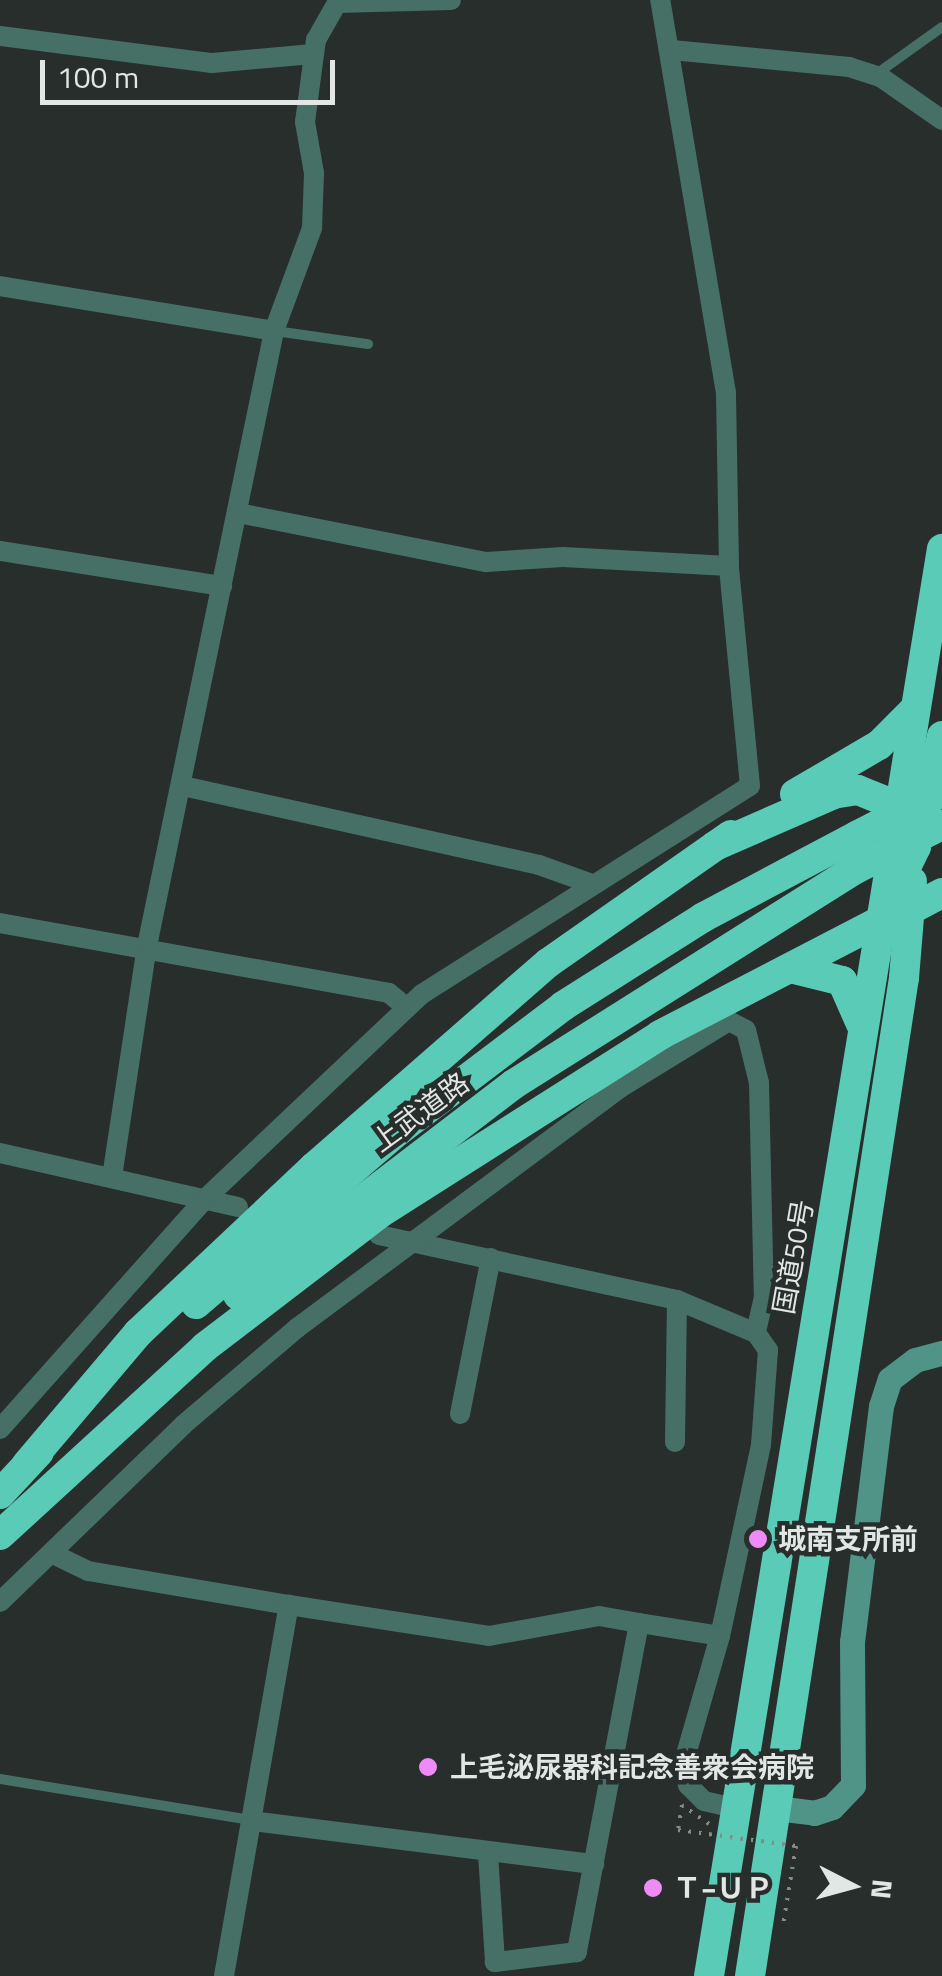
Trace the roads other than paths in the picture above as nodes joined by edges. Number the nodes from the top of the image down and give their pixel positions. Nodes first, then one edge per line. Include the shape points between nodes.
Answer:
1 (451, 0) edge
2 (660, 0) edge
3 (336, 1) edge
4 (942, 27) edge
5 (0, 36) edge
6 (672, 50) junction
7 (314, 54) junction
8 (874, 76) junction
9 (942, 120) edge
10 (0, 286) edge
11 (274, 331) junction
12 (368, 344) dead end
13 (238, 514) junction
14 (942, 549) edge
15 (0, 552) edge
16 (729, 566) junction
17 (222, 586) junction
18 (915, 709) junction
19 (942, 736) edge
20 (939, 771) edge
21 (183, 786) junction
22 (921, 821) edge
23 (716, 846) junction
24 (592, 884) junction
25 (942, 893) edge
26 (894, 916) junction
27 (0, 923) edge
28 (147, 946) junction
29 (790, 968) junction
30 (407, 1008) junction
31 (862, 1042) junction
32 (0, 1154) edge
33 (112, 1177) junction
34 (206, 1198) junction
35 (238, 1207) dead end
36 (380, 1235) dead end
37 (411, 1242) junction
38 (491, 1258) junction
39 (676, 1300) junction
40 (756, 1333) junction
41 (942, 1352) edge
42 (460, 1414) dead end
43 (0, 1429) edge
44 (675, 1442) dead end
45 (28, 1464) junction
46 (0, 1494) edge
47 (0, 1534) edge
48 (53, 1554) junction
49 (0, 1602) edge
50 (289, 1605) junction
51 (639, 1623) junction
52 (720, 1636) junction
53 (0, 1779) edge
54 (776, 1808) junction
55 (722, 1816) junction
56 (252, 1821) junction
57 (488, 1855) junction
58 (594, 1864) junction
59 (493, 1969) edge
60 (224, 1976) edge
61 (709, 1976) edge
62 (750, 1976) edge

1 - 3 street
2 - 6 street
3 - 7 street
4 - 8 lane
5 - 7 street via 212,62
6 - 8 street via 831,64
6 - 16 street via 726,393
7 - 11 street via 305,122 314,173 312,228
8 - 9 street
10 - 11 street
11 - 12 lane
11 - 13 street
13 - 16 street via 486,562 563,557
13 - 17 street
14 - 18 highway, 国道50号
15 - 17 street
16 - 24 street via 750,786
17 - 21 street
18 - 22 highway, 国道50号
18 - 23 highway via 879,745
19 - 20 highway, 国道50号
20 - 22 highway, 国道50号
20 - 45 highway, 上武道路, bridge via 858,836 650,949 477,1068 207,1294
21 - 24 street via 539,865
21 - 28 street
22 - 23 highway via 871,792 846,792
22 - 26 highway, 国道50号
22 - 47 highway, 上武道路, bridge via 854,870 570,1045 315,1232 135,1388
23 - 45 highway via 548,963 314,1166 129,1343
24 - 30 street via 458,965
25 - 26 highway
26 - 29 highway
26 - 31 highway, 国道50号
26 - 54 highway, 国道50号 via 902,997
27 - 28 street
28 - 30 street via 389,993
28 - 33 street
29 - 31 highway via 842,982 858,1007
29 - 47 highway via 660,1035 528,1115 329,1250 145,1399
30 - 34 street
31 - 55 highway, 国道50号
32 - 33 street
33 - 34 street
34 - 35 street
34 - 43 street
36 - 37 street
37 - 38 street
37 - 40 street via 637,1076 736,1022 746,1030 759,1083 764,1296
37 - 48 street via 183,1425
38 - 39 street
38 - 42 street
39 - 40 street
39 - 44 street
40 - 52 street via 768,1350 770,1379
41 - 54 street via 914,1360 890,1379 881,1406 852,1642 853,1786 832,1807 814,1813
45 - 46 highway, 上武道路
48 - 49 street
48 - 50 street via 88,1571
50 - 51 street via 489,1636 598,1616
50 - 56 street
51 - 52 street
51 - 58 street
52 - 55 street via 684,1765 688,1785
53 - 56 lane
54 - 62 highway, 国道50号
55 - 61 highway, 国道50号
56 - 57 street
56 - 60 street
57 - 58 street
57 - 59 street
58 - 59 street via 577,1952

